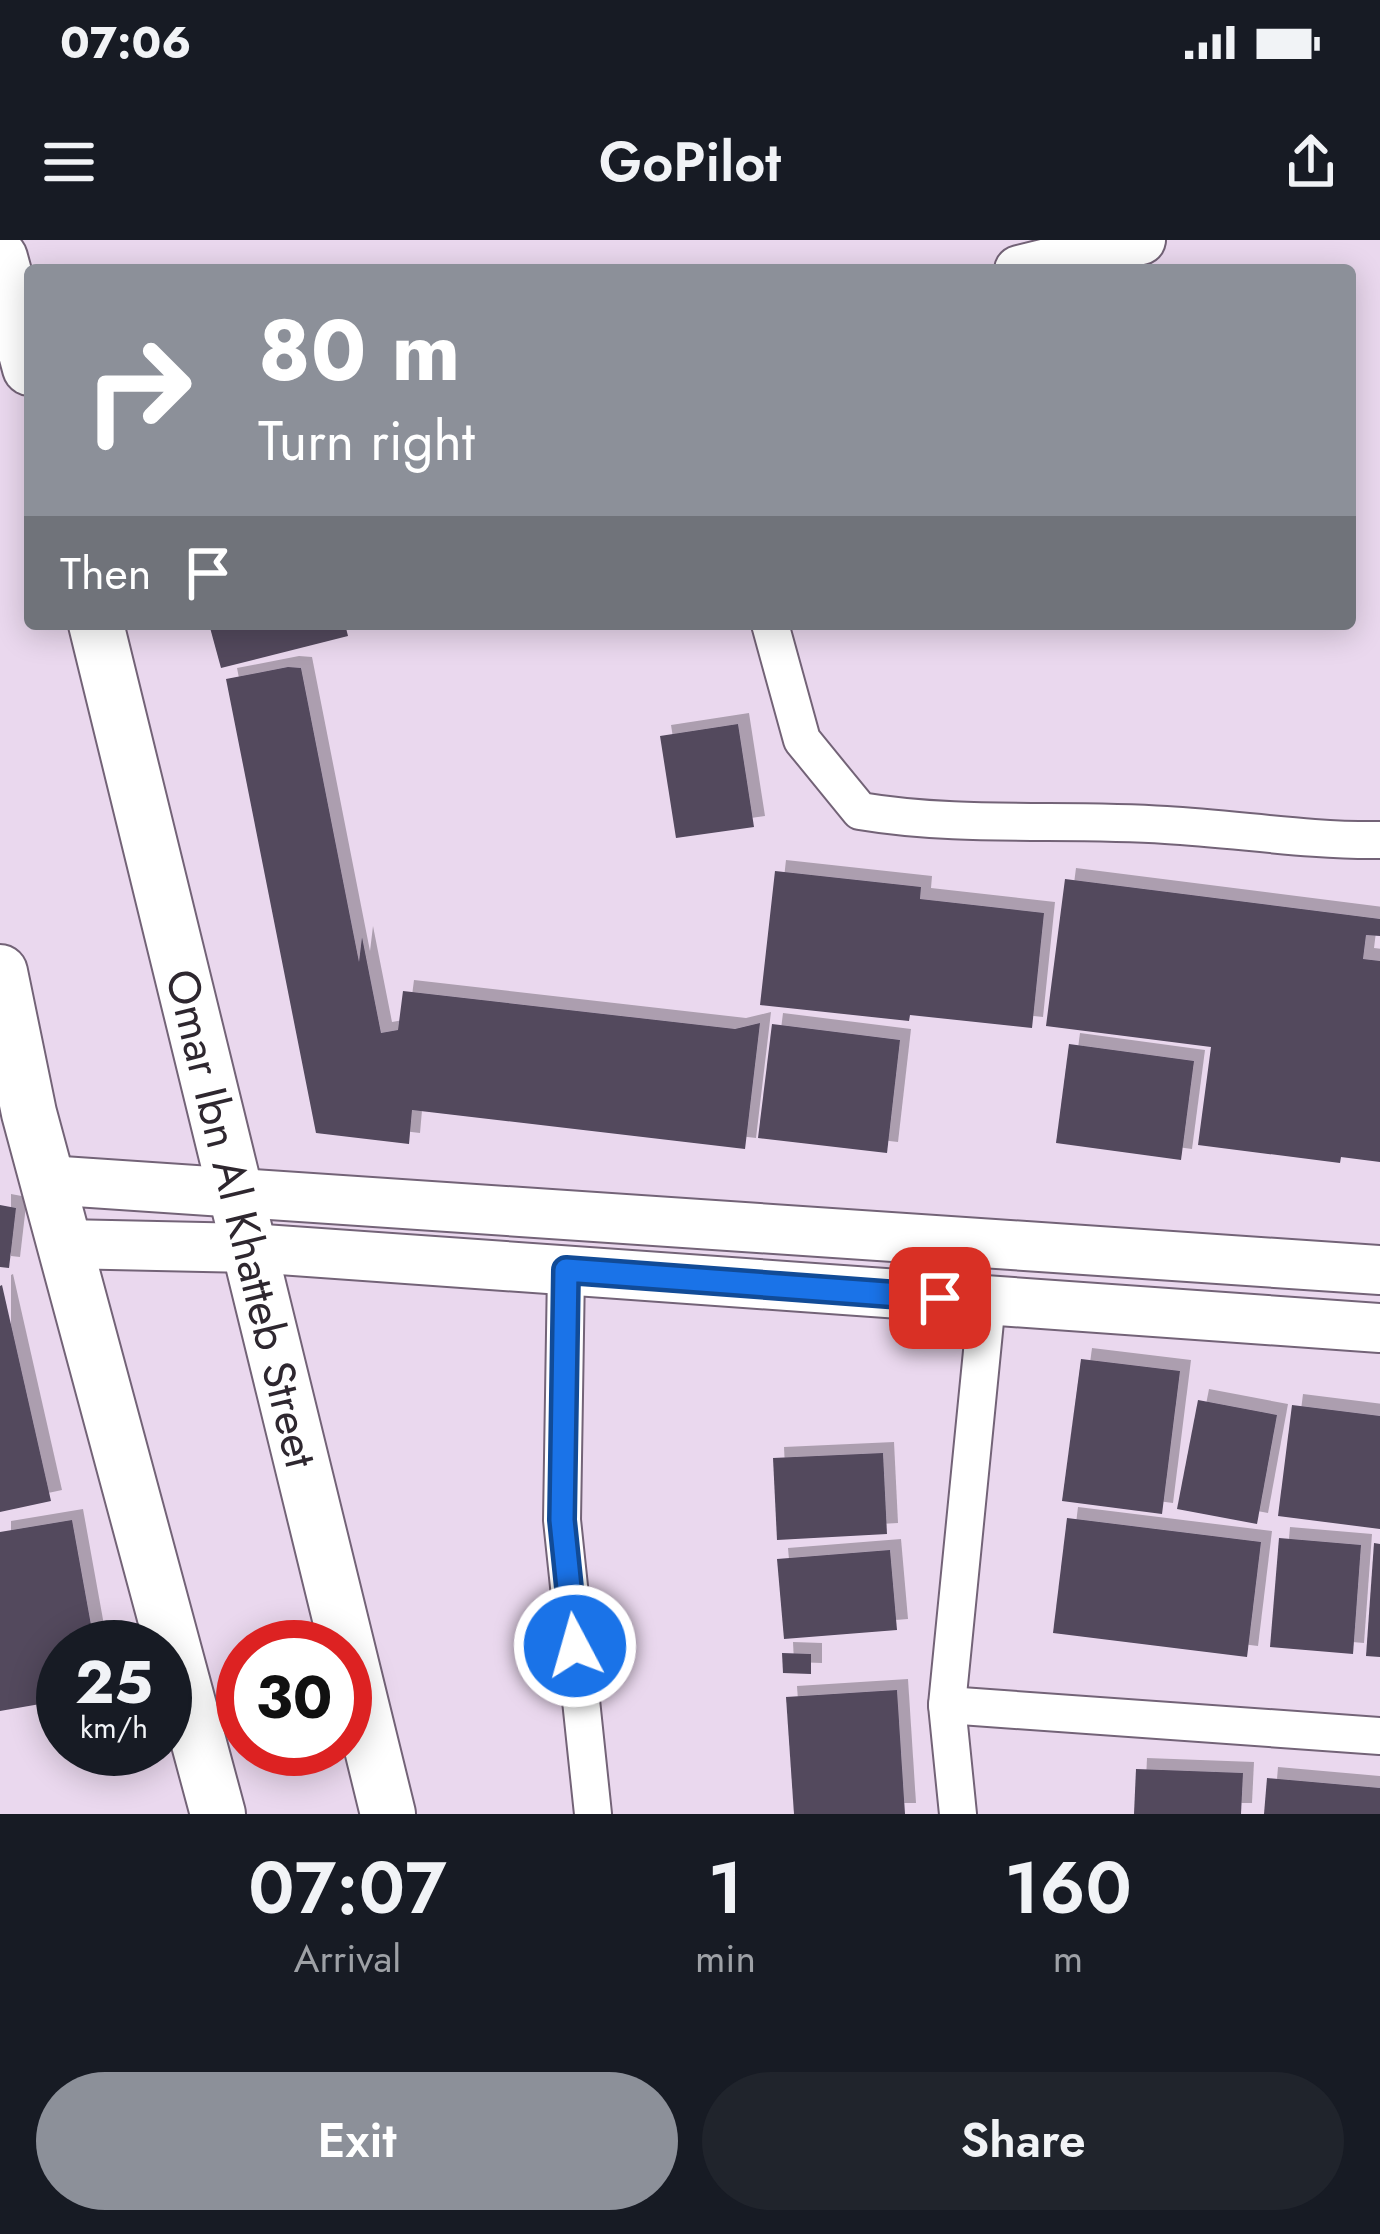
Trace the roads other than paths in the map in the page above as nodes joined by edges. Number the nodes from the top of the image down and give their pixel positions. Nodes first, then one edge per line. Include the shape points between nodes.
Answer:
1 (1141, 240) edge
2 (0, 257) edge
3 (1043, 264) edge
4 (24, 346) edge
5 (97, 630) edge
6 (772, 630) edge
7 (1380, 840) edge
8 (2, 988) edge
9 (15, 1103) edge
10 (47, 1180) junction
11 (236, 1192) junction
12 (64, 1244) junction
13 (250, 1248) junction
14 (566, 1270) junction
15 (1380, 1270) edge
16 (987, 1301) junction
17 (1380, 1328) edge
18 (947, 1706) junction
19 (1380, 1736) edge
20 (218, 1814) edge
21 (388, 1814) edge
22 (593, 1814) edge
23 (958, 1814) edge

1 - 3 street
2 - 4 main road
5 - 11 main road, Omar Ibn Al Khatteb Street
6 - 7 street via 802,740 860,811 910,820 1165,824
8 - 9 main road
9 - 10 main road
10 - 11 street
10 - 12 main road
11 - 13 main road, Omar Ibn Al Khatteb Street
11 - 15 street
12 - 13 street
12 - 20 main road
13 - 14 street
13 - 21 main road, Omar Ibn Al Khatteb Street
14 - 16 street
14 - 22 street via 562,1520
16 - 17 street
16 - 18 street
18 - 19 street
18 - 23 street

